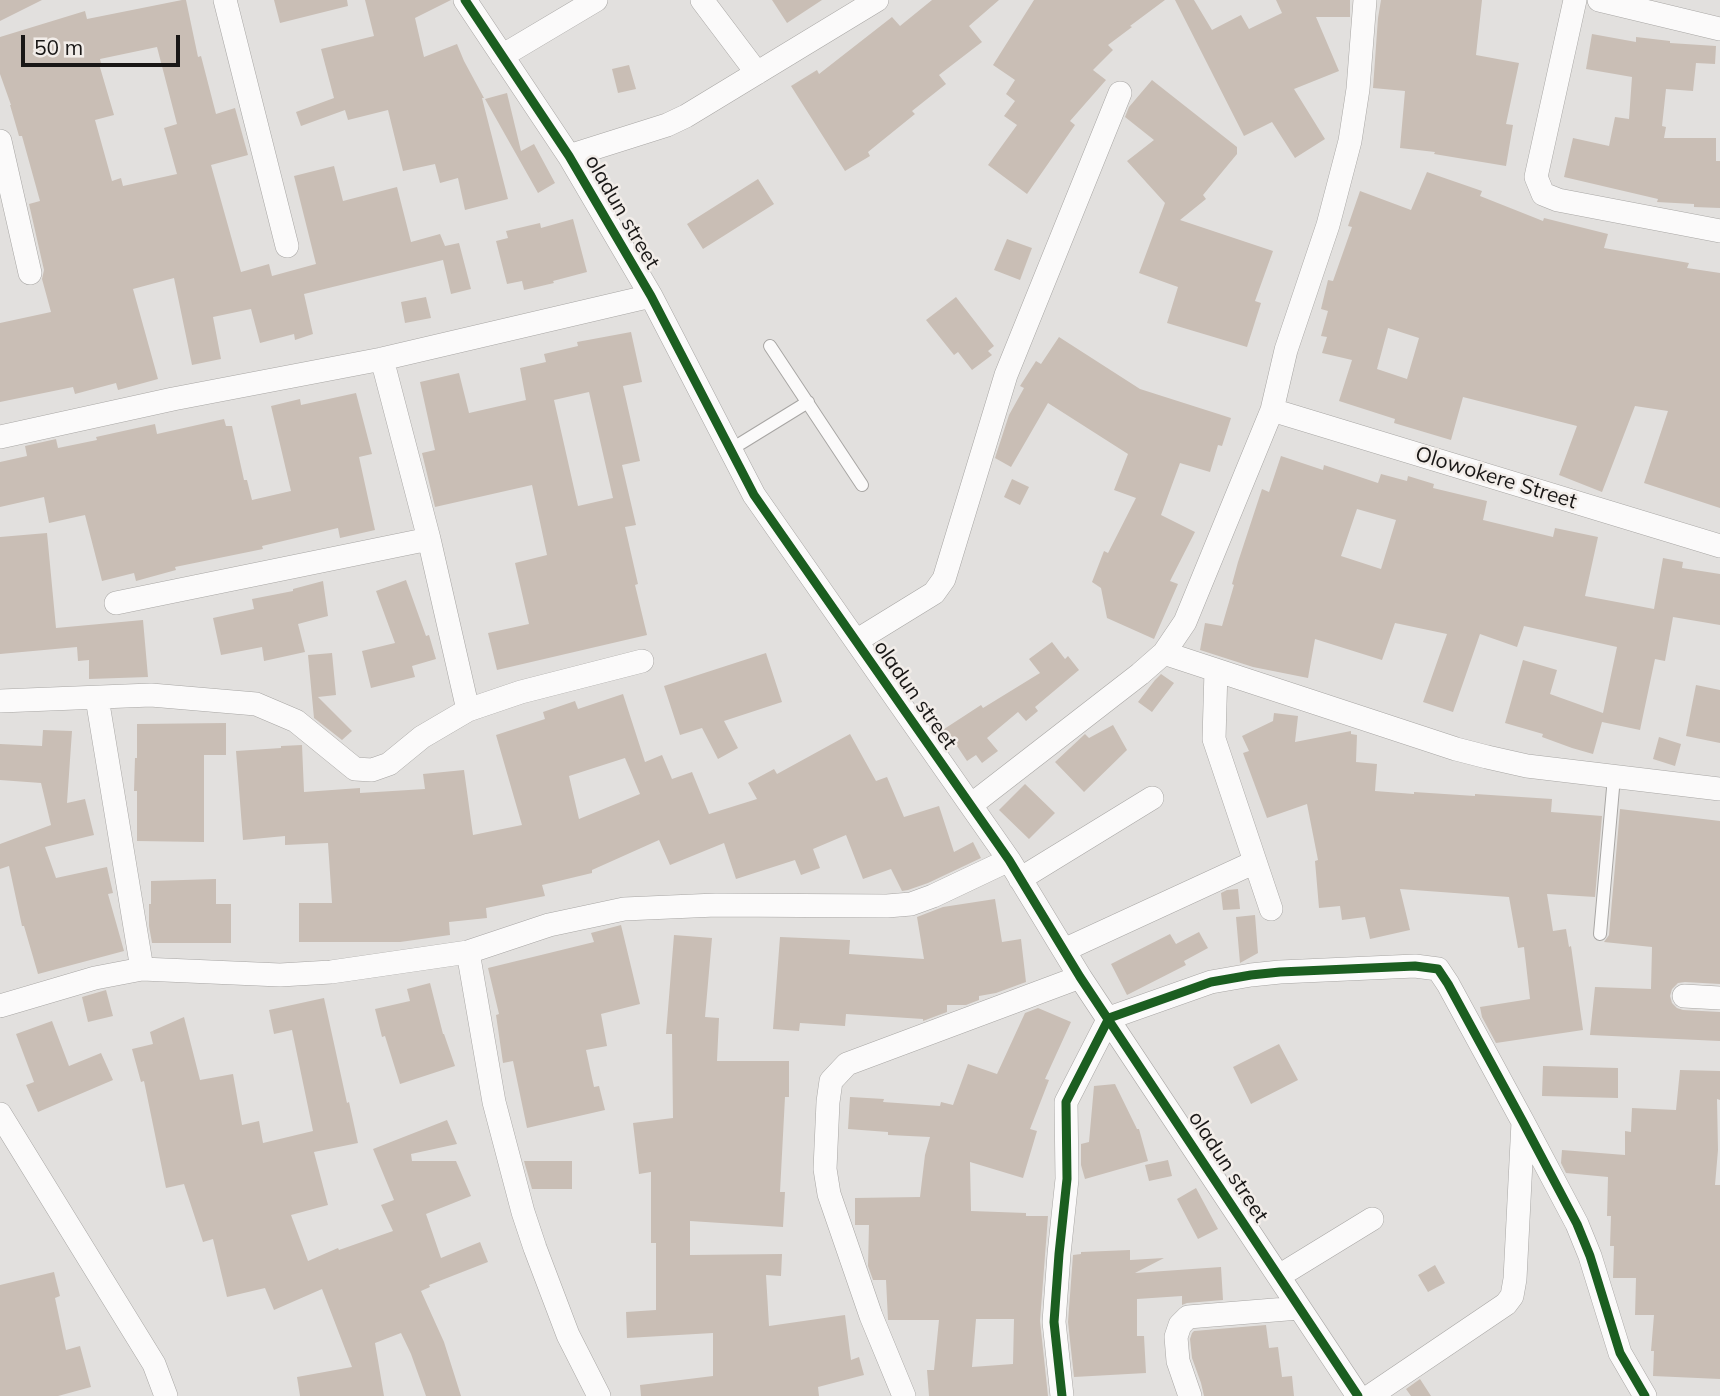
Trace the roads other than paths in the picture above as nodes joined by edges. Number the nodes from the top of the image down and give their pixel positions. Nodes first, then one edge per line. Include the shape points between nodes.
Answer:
1 (225, 0) edge
2 (465, 0) edge
3 (596, 0) edge
4 (702, 0) edge
5 (877, 0) edge
6 (1365, 0) edge
7 (1575, 0) edge
8 (1599, 0) edge
9 (1720, 29) edge
10 (502, 56) junction
11 (757, 73) junction
12 (1120, 93) dead end
13 (0, 141) edge
14 (569, 156) junction
15 (1720, 231) edge
16 (287, 246) dead end
17 (30, 274) dead end
18 (651, 296) junction
19 (770, 346) dead end
20 (382, 359) junction
21 (808, 402) junction
22 (1272, 410) junction
23 (0, 437) edge
24 (730, 450) junction
25 (862, 485) dead end
26 (429, 539) junction
27 (1720, 546) edge
28 (116, 603) dead end
29 (856, 641) junction
30 (1164, 653) junction
31 (642, 661) dead end
32 (1216, 670) junction
33 (97, 698) junction
34 (0, 701) edge
35 (468, 710) junction
36 (1614, 776) junction
37 (1720, 789) edge
38 (1152, 798) dead end
39 (971, 805) junction
40 (1255, 862) junction
41 (1015, 870) junction
42 (1270, 909) dead end
43 (1600, 934) dead end
44 (1064, 950) junction
45 (468, 952) junction
46 (142, 969) junction
47 (1080, 977) junction
48 (1684, 996) dead end
49 (1720, 998) edge
50 (0, 1006) edge
51 (1109, 1018) junction
52 (0, 1114) edge
53 (1523, 1122) junction
54 (1372, 1219) dead end
55 (1279, 1276) junction
56 (1299, 1307) junction
57 (170, 1394) edge
58 (599, 1396) edge
59 (904, 1396) edge
60 (1062, 1396) edge
61 (1190, 1396) edge
62 (1358, 1396) edge
63 (1370, 1396) edge
64 (1645, 1396) edge

1 - 16 street
2 - 10 street, oladun street
3 - 10 street
4 - 11 street
5 - 11 street
6 - 22 street via 1350,141
7 - 15 street via 1536,177 1543,194
8 - 9 street
10 - 14 street, oladun street
11 - 14 street via 667,125
12 - 29 street via 1006,375 944,579 934,593
13 - 17 street
14 - 18 street, oladun street
18 - 20 street
18 - 24 street, oladun street
19 - 21 lane
20 - 23 street via 173,398
20 - 26 street
21 - 24 lane
21 - 25 lane
22 - 27 street, Olowokere Street
22 - 30 street via 1185,622
24 - 29 street, oladun street via 754,495
26 - 28 street
26 - 35 street
29 - 39 street, oladun street
30 - 32 street
30 - 39 street
31 - 35 street
32 - 36 street via 1456,749 1527,766
32 - 40 street via 1214,739
33 - 34 street
33 - 35 street via 150,695 256,704 296,721 355,769 372,770 389,764 422,737
33 - 46 street
36 - 37 street
36 - 43 lane
38 - 41 street
39 - 41 street, oladun street
40 - 42 street
40 - 44 street
41 - 44 street, oladun street
41 - 45 street via 911,904 624,909 549,925
44 - 47 street, oladun street
45 - 46 street via 279,975
45 - 58 street via 494,1102 523,1212 568,1335
46 - 50 street
47 - 51 street, oladun street
47 - 59 street via 847,1064 831,1081 825,1169 829,1194
48 - 49 street
51 - 53 street via 1212,982 1251,975 1415,966 1438,969
51 - 55 street, oladun street
51 - 60 street via 1066,1102 1067,1179 1054,1322
52 - 57 street
53 - 63 street via 1512,1296
53 - 64 street via 1577,1224 1620,1353
54 - 55 street
55 - 56 street, oladun street
56 - 61 street via 1188,1317 1176,1338
56 - 62 street, oladun street

